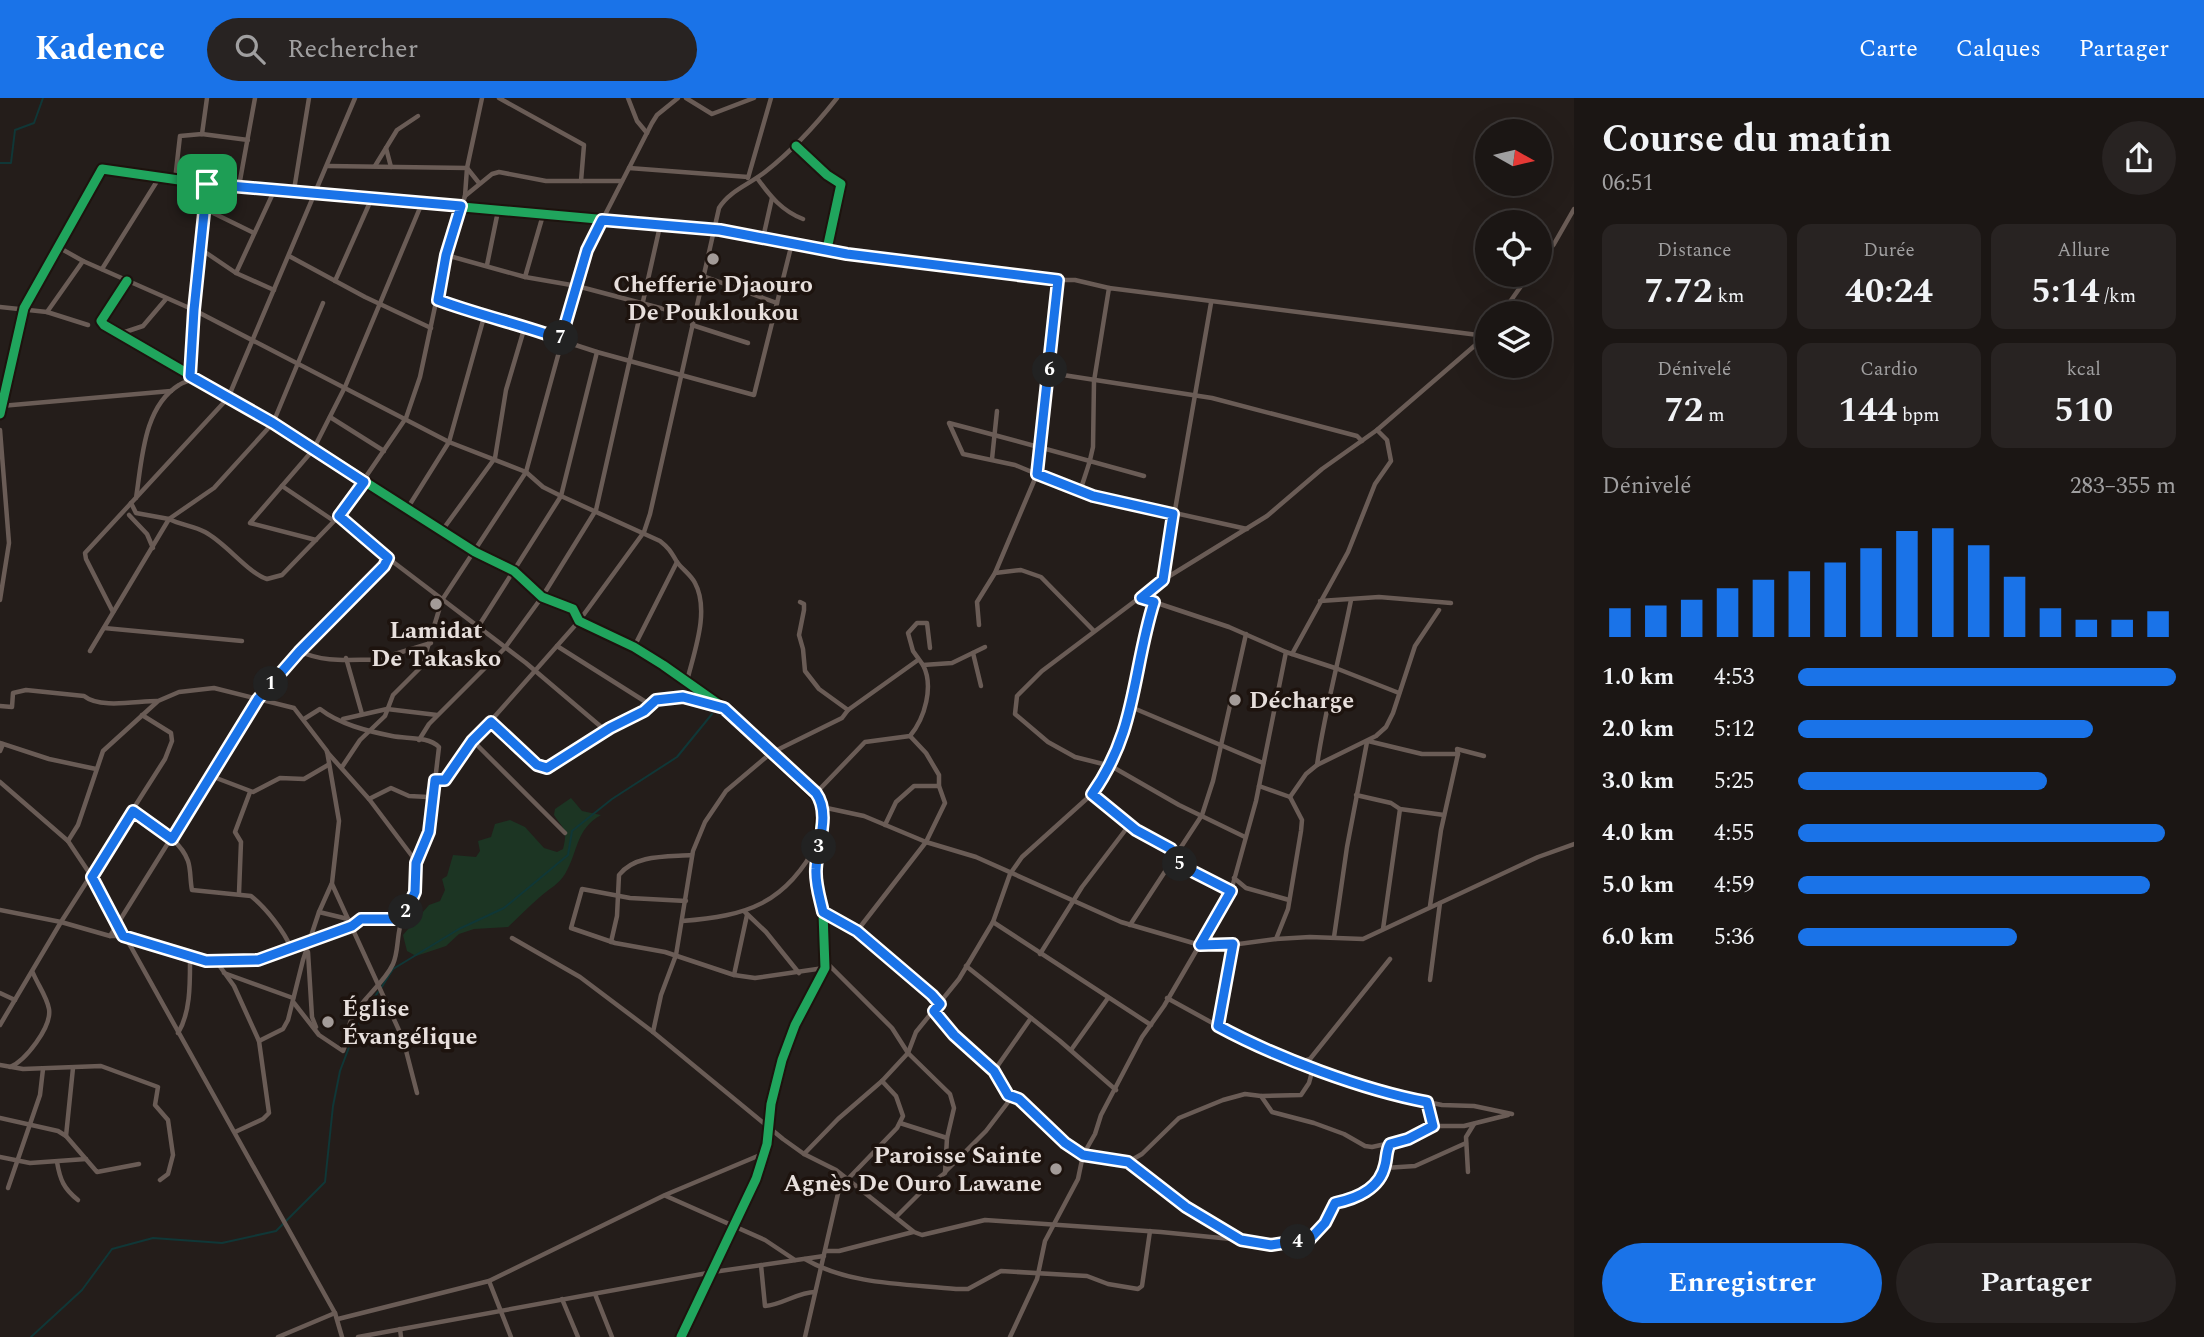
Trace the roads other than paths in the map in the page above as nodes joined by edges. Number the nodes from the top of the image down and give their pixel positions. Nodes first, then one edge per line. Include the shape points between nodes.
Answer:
1 (207, 98) edge
2 (255, 98) edge
3 (309, 98) edge
4 (355, 98) edge
5 (482, 98) edge
6 (499, 98) edge
7 (628, 98) edge
8 (686, 98) edge
9 (754, 98) edge
10 (771, 98) edge
11 (837, 98) edge
12 (675, 99) edge
13 (418, 116) dead end
14 (647, 133) junction
15 (202, 134) junction
16 (247, 140) junction
17 (796, 146) junction
18 (385, 147) junction
19 (328, 166) junction
20 (376, 166) junction
21 (391, 167) junction
22 (467, 168) junction
23 (629, 168) junction
24 (757, 177) junction
25 (159, 178) junction
26 (175, 180) junction
27 (749, 180) junction
28 (581, 181) junction
29 (622, 181) junction
30 (479, 183) junction
31 (207, 184) junction
32 (239, 186) junction
33 (275, 189) junction
34 (294, 191) junction
35 (317, 193) junction
36 (465, 196) junction
37 (772, 198) junction
38 (371, 200) junction
39 (422, 202) junction
40 (461, 206) junction
41 (205, 209) junction
42 (1574, 209) edge
43 (498, 211) junction
44 (542, 215) junction
45 (803, 219) dead end
46 (602, 220) junction
47 (660, 226) junction
48 (714, 230) junction
49 (254, 233) junction
50 (763, 238) junction
51 (792, 243) junction
52 (1552, 246) edge
53 (58, 247) junction
54 (827, 249) junction
55 (202, 250) junction
56 (446, 255) junction
57 (289, 256) junction
58 (83, 261) junction
59 (487, 265) junction
60 (102, 268) junction
61 (236, 273) junction
62 (703, 276) junction
63 (525, 277) junction
64 (1058, 280) junction
65 (127, 281) junction
66 (335, 281) junction
67 (577, 286) junction
68 (1110, 288) junction
69 (274, 290) junction
70 (166, 299) junction
71 (438, 300) junction
72 (323, 303) dead end
73 (777, 303) junction
74 (1211, 303) junction
75 (379, 304) junction
76 (644, 305) junction
77 (0, 307) edge
78 (24, 308) junction
79 (194, 310) junction
80 (47, 312) junction
81 (484, 317) junction
82 (694, 317) junction
83 (88, 325) dead end
84 (692, 325) junction
85 (525, 326) junction
86 (431, 328) junction
87 (1475, 333) edge
88 (121, 334) junction
89 (561, 339) junction
90 (252, 341) junction
91 (748, 343) dead end
92 (1475, 345) edge
93 (597, 352) junction
94 (631, 361) junction
95 (298, 363) junction
96 (682, 373) junction
97 (1050, 373) junction
98 (192, 377) junction
99 (1094, 381) junction
100 (0, 383) edge
101 (345, 387) junction
102 (171, 391) junction
103 (3, 393) junction
104 (1195, 394) junction
105 (228, 398) junction
106 (0, 406) edge
107 (997, 411) dead end
108 (0, 414) edge
109 (330, 417) junction
110 (405, 418) junction
111 (273, 423) junction
112 (0, 430) edge
113 (1377, 430) junction
114 (996, 435) junction
115 (1362, 441) junction
116 (449, 442) junction
117 (1041, 448) junction
118 (313, 450) junction
119 (384, 451) junction
120 (495, 458) junction
121 (992, 459) junction
122 (1089, 461) junction
123 (526, 472) junction
124 (1037, 474) junction
125 (1144, 476) dead end
126 (364, 482) junction
127 (282, 486) junction
128 (1080, 492) junction
129 (561, 496) junction
130 (135, 498) junction
131 (131, 503) junction
132 (407, 509) junction
133 (596, 510) junction
134 (136, 513) junction
135 (129, 514) junction
136 (1173, 514) junction
137 (339, 516) junction
138 (118, 517) junction
139 (169, 519) junction
140 (334, 521) junction
141 (1248, 529) junction
142 (441, 532) junction
143 (643, 532) junction
144 (316, 540) junction
145 (153, 549) junction
146 (475, 552) junction
147 (388, 558) junction
148 (677, 562) junction
149 (514, 571) junction
150 (995, 573) junction
151 (1163, 580) junction
152 (542, 597) junction
153 (1141, 598) junction
154 (0, 600) edge
155 (442, 600) junction
156 (1351, 600) junction
157 (1320, 601) junction
158 (800, 602) dead end
159 (1154, 602) junction
160 (1451, 603) dead end
161 (1438, 610) dead end
162 (113, 612) junction
163 (579, 621) junction
164 (979, 625) dead end
165 (478, 626) junction
166 (104, 628) junction
167 (1094, 631) junction
168 (1246, 634) junction
169 (242, 641) dead end
170 (431, 643) junction
171 (557, 646) junction
172 (634, 647) junction
173 (985, 647) dead end
174 (930, 648) dead end
175 (504, 649) junction
176 (90, 651) dead end
177 (299, 652) junction
178 (973, 653) junction
179 (1289, 653) junction
180 (346, 658) junction
181 (918, 660) junction
182 (923, 666) junction
183 (1338, 669) junction
184 (536, 671) junction
185 (687, 681) junction
186 (981, 686) dead end
187 (1399, 693) junction
188 (258, 699) junction
189 (158, 701) junction
190 (649, 704) junction
191 (0, 706) edge
192 (719, 706) junction
193 (1131, 707) junction
194 (387, 709) junction
195 (848, 710) junction
196 (362, 714) junction
197 (142, 715) junction
198 (438, 715) junction
199 (304, 719) junction
200 (342, 719) junction
201 (491, 722) junction
202 (372, 731) junction
203 (606, 731) junction
204 (910, 736) junction
205 (419, 740) junction
206 (472, 741) junction
207 (1367, 741) junction
208 (2, 744) edge
209 (1221, 747) junction
210 (0, 751) edge
211 (327, 751) junction
212 (771, 753) junction
213 (1458, 754) junction
214 (1484, 756) dead end
215 (1264, 763) junction
216 (329, 765) junction
217 (1317, 765) junction
218 (1111, 766) junction
219 (342, 767) junction
220 (96, 769) junction
221 (211, 776) junction
222 (435, 780) junction
223 (0, 782) edge
224 (939, 786) junction
225 (1259, 786) junction
226 (250, 792) junction
227 (816, 793) junction
228 (1092, 794) junction
229 (1356, 795) junction
230 (1290, 797) junction
231 (369, 799) junction
232 (822, 807) junction
233 (1400, 809) junction
234 (133, 811) junction
235 (1202, 815) junction
236 (1444, 815) junction
237 (885, 824) junction
238 (1130, 824) junction
239 (565, 833) dead end
240 (821, 836) junction
241 (1245, 837) junction
242 (172, 839) junction
243 (68, 842) junction
244 (926, 842) junction
245 (1574, 844) edge
246 (692, 855) junction
247 (1174, 857) junction
248 (416, 863) junction
249 (1010, 874) junction
250 (92, 877) junction
251 (1234, 878) junction
252 (332, 883) junction
253 (1231, 891) junction
254 (239, 893) junction
255 (618, 894) junction
256 (1289, 900) junction
257 (686, 901) junction
258 (1072, 902) junction
259 (1440, 902) junction
260 (1430, 906) junction
261 (0, 910) edge
262 (318, 912) junction
263 (823, 912) junction
264 (746, 914) junction
265 (349, 919) junction
266 (403, 919) junction
267 (416, 920) dead end
268 (682, 921) junction
269 (61, 922) junction
270 (993, 922) junction
271 (118, 924) junction
272 (1130, 925) junction
273 (352, 926) junction
274 (1383, 929) junction
275 (857, 931) junction
276 (110, 936) junction
277 (123, 936) junction
278 (1334, 937) junction
279 (512, 938) dead end
280 (1276, 939) junction
281 (611, 942) junction
282 (1233, 944) junction
283 (309, 945) junction
284 (1200, 945) junction
285 (291, 948) junction
286 (1040, 954) junction
287 (676, 955) junction
288 (190, 956) junction
289 (1390, 958) dead end
290 (216, 961) junction
291 (824, 961) junction
292 (966, 966) junction
293 (825, 968) junction
294 (223, 972) junction
295 (33, 973) junction
296 (799, 973) junction
297 (734, 975) junction
298 (1430, 980) dead end
299 (378, 984) junction
300 (0, 993) edge
301 (1108, 998) junction
302 (1167, 998) junction
303 (15, 1000) junction
304 (293, 1001) junction
305 (940, 1004) junction
306 (934, 1011) junction
307 (1031, 1018) junction
308 (0, 1026) edge
309 (1150, 1026) junction
310 (1218, 1026) junction
311 (653, 1032) junction
312 (178, 1034) junction
313 (319, 1035) junction
314 (259, 1041) junction
315 (1071, 1050) junction
316 (908, 1053) junction
317 (1301, 1062) junction
318 (20, 1063) junction
319 (0, 1065) edge
320 (9, 1067) junction
321 (73, 1068) junction
322 (1313, 1068) junction
323 (23, 1069) junction
324 (43, 1069) junction
325 (994, 1071) junction
326 (882, 1082) junction
327 (1116, 1090) junction
328 (417, 1094) dead end
329 (1261, 1096) junction
330 (1013, 1097) junction
331 (1427, 1102) junction
332 (0, 1118) edge
333 (900, 1123) junction
334 (1474, 1123) junction
335 (29, 1125) junction
336 (768, 1126) junction
337 (1433, 1126) junction
338 (235, 1132) junction
339 (66, 1136) junction
340 (947, 1138) junction
341 (1466, 1143) junction
342 (1390, 1144) junction
343 (765, 1153) junction
344 (804, 1154) junction
345 (1083, 1155) junction
346 (0, 1157) edge
347 (86, 1159) junction
348 (17, 1161) junction
349 (57, 1162) junction
350 (1128, 1162) junction
351 (139, 1164) dead end
352 (1385, 1168) junction
353 (1468, 1172) dead end
354 (944, 1173) junction
355 (845, 1178) junction
356 (160, 1180) dead end
357 (8, 1188) dead end
358 (665, 1195) junction
359 (78, 1200) dead end
360 (897, 1216) junction
361 (1055, 1224) junction
362 (734, 1226) junction
363 (1150, 1231) junction
364 (914, 1232) junction
365 (1241, 1240) junction
366 (825, 1253) junction
367 (804, 1259) junction
368 (796, 1260) junction
369 (761, 1265) junction
370 (820, 1268) junction
371 (713, 1272) junction
372 (1037, 1272) junction
373 (489, 1281) junction
374 (815, 1292) junction
375 (595, 1294) junction
376 (562, 1299) junction
377 (500, 1310) junction
378 (335, 1312) junction
379 (338, 1319) junction
380 (400, 1329) junction
381 (293, 1334) edge
382 (278, 1337) edge
383 (342, 1337) edge
384 (358, 1337) edge
385 (401, 1337) edge
386 (511, 1337) edge
387 (578, 1337) edge
388 (612, 1337) edge
389 (681, 1337) edge
390 (805, 1337) edge
391 (1010, 1337) edge

1 - 15 street
2 - 16 street
3 - 34 street
4 - 19 street
5 - 22 street
6 - 28 street via 584,145
7 - 14 street
8 - 9 street via 712,114
10 - 27 street
11 - 17 street
12 - 14 street via 657,115
13 - 18 street via 397,130
14 - 23 street
15 - 16 street
15 - 26 street via 180,136
16 - 32 street
17 - 24 street
17 - 54 street via 841,184
18 - 20 street
18 - 21 street
19 - 20 street
19 - 35 street
20 - 21 street
21 - 22 street
22 - 30 street
22 - 36 street
23 - 27 street
23 - 29 street
24 - 27 street
24 - 37 street
25 - 26 street
25 - 53 street via 102,169
25 - 60 street
26 - 31 street
27 - 48 street via 724,200
28 - 29 street
28 - 30 street via 546,181 499,172
29 - 46 street
30 - 36 street
31 - 32 street
31 - 41 street
32 - 33 street
33 - 34 street
33 - 49 street
34 - 35 street
35 - 38 street
35 - 57 street
36 - 40 street
37 - 45 street
37 - 50 street
38 - 39 street
38 - 66 street
39 - 40 street
39 - 75 street
40 - 43 street
40 - 56 street
41 - 49 street
41 - 55 street
42 - 52 street
43 - 44 street
43 - 59 street
44 - 46 street
44 - 63 street
46 - 47 street
46 - 67 street
47 - 48 street
47 - 76 street
48 - 50 street
48 - 62 street
49 - 61 street
50 - 51 street
51 - 54 street
51 - 73 street
53 - 58 street
53 - 78 street
54 - 64 street
55 - 61 street
55 - 79 street
56 - 59 street
56 - 71 street
57 - 66 street
57 - 69 street
58 - 60 street
58 - 80 street
59 - 63 street
60 - 65 street
61 - 69 street
62 - 73 street
62 - 82 street
63 - 67 street
64 - 68 street
64 - 97 street
65 - 70 street
65 - 88 street via 101,321
66 - 75 street
67 - 76 street
67 - 89 street
68 - 74 street
68 - 99 street
69 - 90 street
70 - 79 street
70 - 88 street via 143,326
71 - 81 street
71 - 86 street
72 - 95 street
73 - 96 street via 754,395
74 - 87 street
74 - 104 street
75 - 86 street
75 - 101 street
76 - 82 street
76 - 94 street
77 - 78 street
78 - 80 street
78 - 103 street
79 - 90 street
79 - 98 street
80 - 83 street
81 - 85 street
81 - 116 street
82 - 84 street
84 - 91 street
84 - 96 street
85 - 89 street
85 - 120 street via 506,390
86 - 110 street
88 - 98 street
89 - 93 street
89 - 123 street
90 - 95 street
90 - 105 street
92 - 113 street
93 - 94 street
93 - 129 street
94 - 96 street
94 - 133 street
95 - 101 street
95 - 111 street
96 - 143 street
97 - 99 street
97 - 117 street
98 - 102 street
98 - 105 street
99 - 104 street
99 - 122 street
100 - 103 street
101 - 109 street
101 - 110 street
102 - 106 street
102 - 130 street via 158,407 145,440
103 - 106 street
104 - 115 street
104 - 136 street
105 - 111 street
105 - 130 street
106 - 108 street
107 - 114 street
109 - 118 street
109 - 119 street
110 - 116 street
110 - 119 street
111 - 118 street
111 - 139 street via 214,488
112 - 154 street via 9,543
113 - 115 street
113 - 157 street via 1387,440 1391,461 1375,484 1348,552
114 - 117 street
114 - 121 street
114 - 121 street via 949,422 963,454
115 - 141 street
116 - 120 street
116 - 132 street
117 - 122 street
117 - 124 street
118 - 126 street
118 - 127 street
119 - 126 street
120 - 123 street
120 - 142 street
121 - 124 street
122 - 125 street
122 - 128 street
123 - 129 street
123 - 146 street
124 - 128 street
124 - 150 street
126 - 132 street
126 - 137 street
127 - 140 street
127 - 144 street via 250,523
128 - 136 street
129 - 133 street
129 - 149 street
130 - 131 street
131 - 134 street
131 - 138 street
132 - 142 street
133 - 143 street
133 - 152 street
134 - 135 street
134 - 139 street
135 - 138 street
135 - 145 street via 147,534
136 - 141 street
136 - 151 street
137 - 140 street
137 - 147 street
138 - 162 street via 85,556
139 - 144 street via 205,532 267,579 282,575
139 - 145 street
140 - 144 street
141 - 151 street
142 - 146 street
143 - 148 street via 672,549
143 - 163 street
145 - 162 street
146 - 149 street
146 - 155 street
147 - 155 street
147 - 177 street
148 - 172 street
148 - 185 street via 694,581 701,607
149 - 152 street
149 - 165 street
150 - 164 street via 977,602
150 - 167 street via 1021,570 1041,576
151 - 153 street
152 - 163 street via 573,609
152 - 175 street
153 - 159 street
153 - 167 street
155 - 165 street
155 - 170 street
156 - 157 street
156 - 160 street via 1379,597
156 - 183 street
157 - 179 street
158 - 195 street via 804,604 799,635 805,671 819,689
159 - 168 street
159 - 193 street
161 - 187 street via 1415,646
162 - 166 street
163 - 171 street
163 - 172 street
165 - 175 street
166 - 169 street
166 - 176 street
167 - 218 street via 1027,685 1017,696 1014,714 1075,757
168 - 179 street
168 - 209 street
170 - 180 street via 388,660
170 - 194 street via 422,666 393,695
171 - 184 street
171 - 190 street
172 - 185 street
173 - 178 street
174 - 181 street via 927,623 917,623 908,633
175 - 184 street
175 - 198 street
177 - 180 street via 323,661
177 - 188 street
178 - 182 street via 943,665
178 - 186 street
179 - 183 street
179 - 215 street
180 - 196 street
181 - 182 street
181 - 195 street
182 - 204 street via 929,689
183 - 187 street
183 - 217 street via 1328,698
184 - 201 street
184 - 203 street
185 - 192 street
187 - 207 street via 1386,727
188 - 189 street via 206,688
188 - 199 street via 294,708
188 - 221 street
189 - 191 street via 103,702 26,690 13,693 12,706
189 - 197 street
190 - 192 street via 683,697
190 - 203 street
192 - 212 street
193 - 209 street
193 - 218 street
194 - 196 street
194 - 198 street
194 - 202 street
195 - 212 street via 842,718
196 - 200 street
197 - 220 street via 103,751
197 - 234 street via 167,729 172,741
198 - 205 street
199 - 200 street via 320,709
199 - 211 street
200 - 202 street
201 - 203 street via 543,768
201 - 206 street
202 - 205 street
202 - 219 street
204 - 224 street via 926,752 939,775
204 - 227 street via 865,742
205 - 222 street via 439,747
206 - 222 street via 445,780
206 - 239 street
207 - 213 street via 1422,754
207 - 217 street
207 - 229 street
208 - 210 street
208 - 220 street
209 - 215 street
209 - 235 street
211 - 216 street
211 - 219 street
212 - 227 street
212 - 246 street via 726,791 697,837
213 - 214 street via 1457,749
213 - 236 street
215 - 225 street
216 - 226 street via 304,779 280,778
216 - 252 street via 339,821
217 - 230 street
218 - 228 street
218 - 235 street
219 - 231 street
220 - 243 street
221 - 226 street
221 - 242 street
222 - 231 street via 428,797 409,796 391,788
222 - 248 street via 429,832
223 - 243 street
224 - 237 street via 914,786 896,802
224 - 244 street via 945,803
225 - 230 street
225 - 241 street
226 - 254 street via 235,832 242,842
227 - 232 street
228 - 238 street
228 - 249 street via 1038,840
229 - 233 street
229 - 278 street
230 - 256 street via 1302,820
231 - 248 street
232 - 237 street
232 - 240 street
233 - 236 street
233 - 274 street
234 - 242 street
234 - 250 street
235 - 241 street
235 - 247 street
236 - 260 street
237 - 244 street
238 - 247 street via 1171,849
238 - 258 street
240 - 263 street via 816,884
240 - 264 street via 784,886
241 - 251 street
242 - 254 street via 187,859 192,890
242 - 271 street
243 - 250 street
244 - 249 street via 976,857
244 - 275 street
245 - 259 street
246 - 255 street via 637,861 619,875
246 - 257 street
247 - 253 street via 1182,866
247 - 272 street
248 - 266 street via 415,892
249 - 258 street
249 - 270 street
250 - 269 street
250 - 271 street
251 - 253 street
251 - 256 street via 1246,888
252 - 262 street
252 - 265 street
253 - 284 street
254 - 285 street via 259,903 282,928
255 - 257 street
255 - 281 street
255 - 281 street via 582,889 571,925 574,931
256 - 280 street
257 - 268 street
258 - 272 street
258 - 286 street
259 - 260 street
259 - 298 street
260 - 274 street
261 - 269 street
262 - 265 street
262 - 283 street
263 - 275 street
263 - 291 street
264 - 268 street
264 - 296 street
264 - 297 street
265 - 273 street
266 - 267 street
266 - 273 street via 361,919
266 - 299 street via 393,964
268 - 287 street
269 - 276 street
269 - 295 street
270 - 286 street
270 - 292 street
271 - 276 street
271 - 277 street
272 - 284 street
273 - 283 street
273 - 299 street
274 - 278 street via 1363,939
275 - 305 street
276 - 277 street
277 - 288 street
277 - 312 street
278 - 280 street
279 - 311 street via 580,977
280 - 282 street
281 - 287 street
282 - 284 street
282 - 310 street
283 - 285 street
283 - 304 street
283 - 313 street via 312,1017
284 - 302 street
285 - 290 street via 258,960
286 - 301 street
287 - 297 street
287 - 311 street
288 - 290 street
288 - 312 street via 188,999
289 - 317 street via 1310,1059
290 - 294 street
291 - 293 street
291 - 316 street via 892,1028
292 - 305 street
292 - 307 street
293 - 296 street
293 - 336 street via 801,1011 782,1060
294 - 304 street
294 - 314 street
295 - 303 street
295 - 318 street via 49,1018
296 - 297 street via 763,978
299 - 313 street via 349,1024 343,1051
299 - 328 street via 403,1039
300 - 303 street
301 - 309 street
301 - 315 street
302 - 309 street
302 - 310 street
303 - 308 street
304 - 313 street
304 - 314 street via 284,1029
305 - 306 street
306 - 316 street via 916,1032
306 - 325 street
307 - 315 street
307 - 325 street
309 - 327 street
310 - 317 street
311 - 336 street
312 - 338 street
314 - 338 street via 269,1113
315 - 327 street
316 - 326 street
316 - 340 street via 950,1094 954,1108
317 - 322 street
318 - 320 street
318 - 323 street
319 - 320 street
320 - 323 street
321 - 324 street
321 - 339 street
321 - 356 street via 102,1066 158,1087 155,1105 168,1120 173,1155 168,1174
322 - 329 street via 1301,1095
322 - 331 street
323 - 324 street
324 - 335 street
325 - 330 street
326 - 333 street via 902,1107
326 - 344 street
327 - 345 street
329 - 342 street via 1272,1112 1314,1123 1365,1146
329 - 350 street via 1234,1096 1179,1118
330 - 345 street
330 - 354 street
331 - 334 street via 1512,1114
331 - 337 street
332 - 335 street
333 - 340 street
333 - 355 street
334 - 337 street
334 - 341 street
335 - 339 street
335 - 348 street
336 - 343 street
336 - 344 street
337 - 342 street
338 - 378 street
339 - 347 street
340 - 354 street
341 - 352 street via 1415,1166
341 - 353 street
342 - 352 street
343 - 358 street
343 - 362 street
344 - 355 street
345 - 350 street
345 - 361 street via 1078,1179
346 - 348 street
347 - 349 street
347 - 351 street via 99,1173
348 - 349 street
348 - 357 street
349 - 359 street via 60,1180
350 - 365 street via 1186,1207
352 - 365 street via 1366,1191 1351,1201 1335,1203 1310,1239 1271,1245
354 - 360 street
355 - 360 street
355 - 366 street
358 - 362 street
358 - 373 street
360 - 364 street
361 - 363 street
361 - 364 street via 985,1220 922,1235
361 - 372 street
362 - 368 street
362 - 371 street
363 - 365 street
363 - 372 street via 1141,1288 1087,1276
364 - 366 street
366 - 367 street
366 - 370 street
367 - 368 street
367 - 370 street
368 - 369 street
369 - 371 street
369 - 374 street via 765,1306
370 - 372 street via 867,1279 956,1289 968,1289 1001,1271
370 - 374 street
371 - 375 street
371 - 389 street
372 - 391 street
373 - 377 street
373 - 379 street
374 - 390 street
375 - 376 street
375 - 388 street
376 - 377 street
376 - 387 street
377 - 380 street
377 - 386 street
378 - 379 street
378 - 381 street
379 - 383 street
380 - 384 street
380 - 385 street
381 - 382 street

